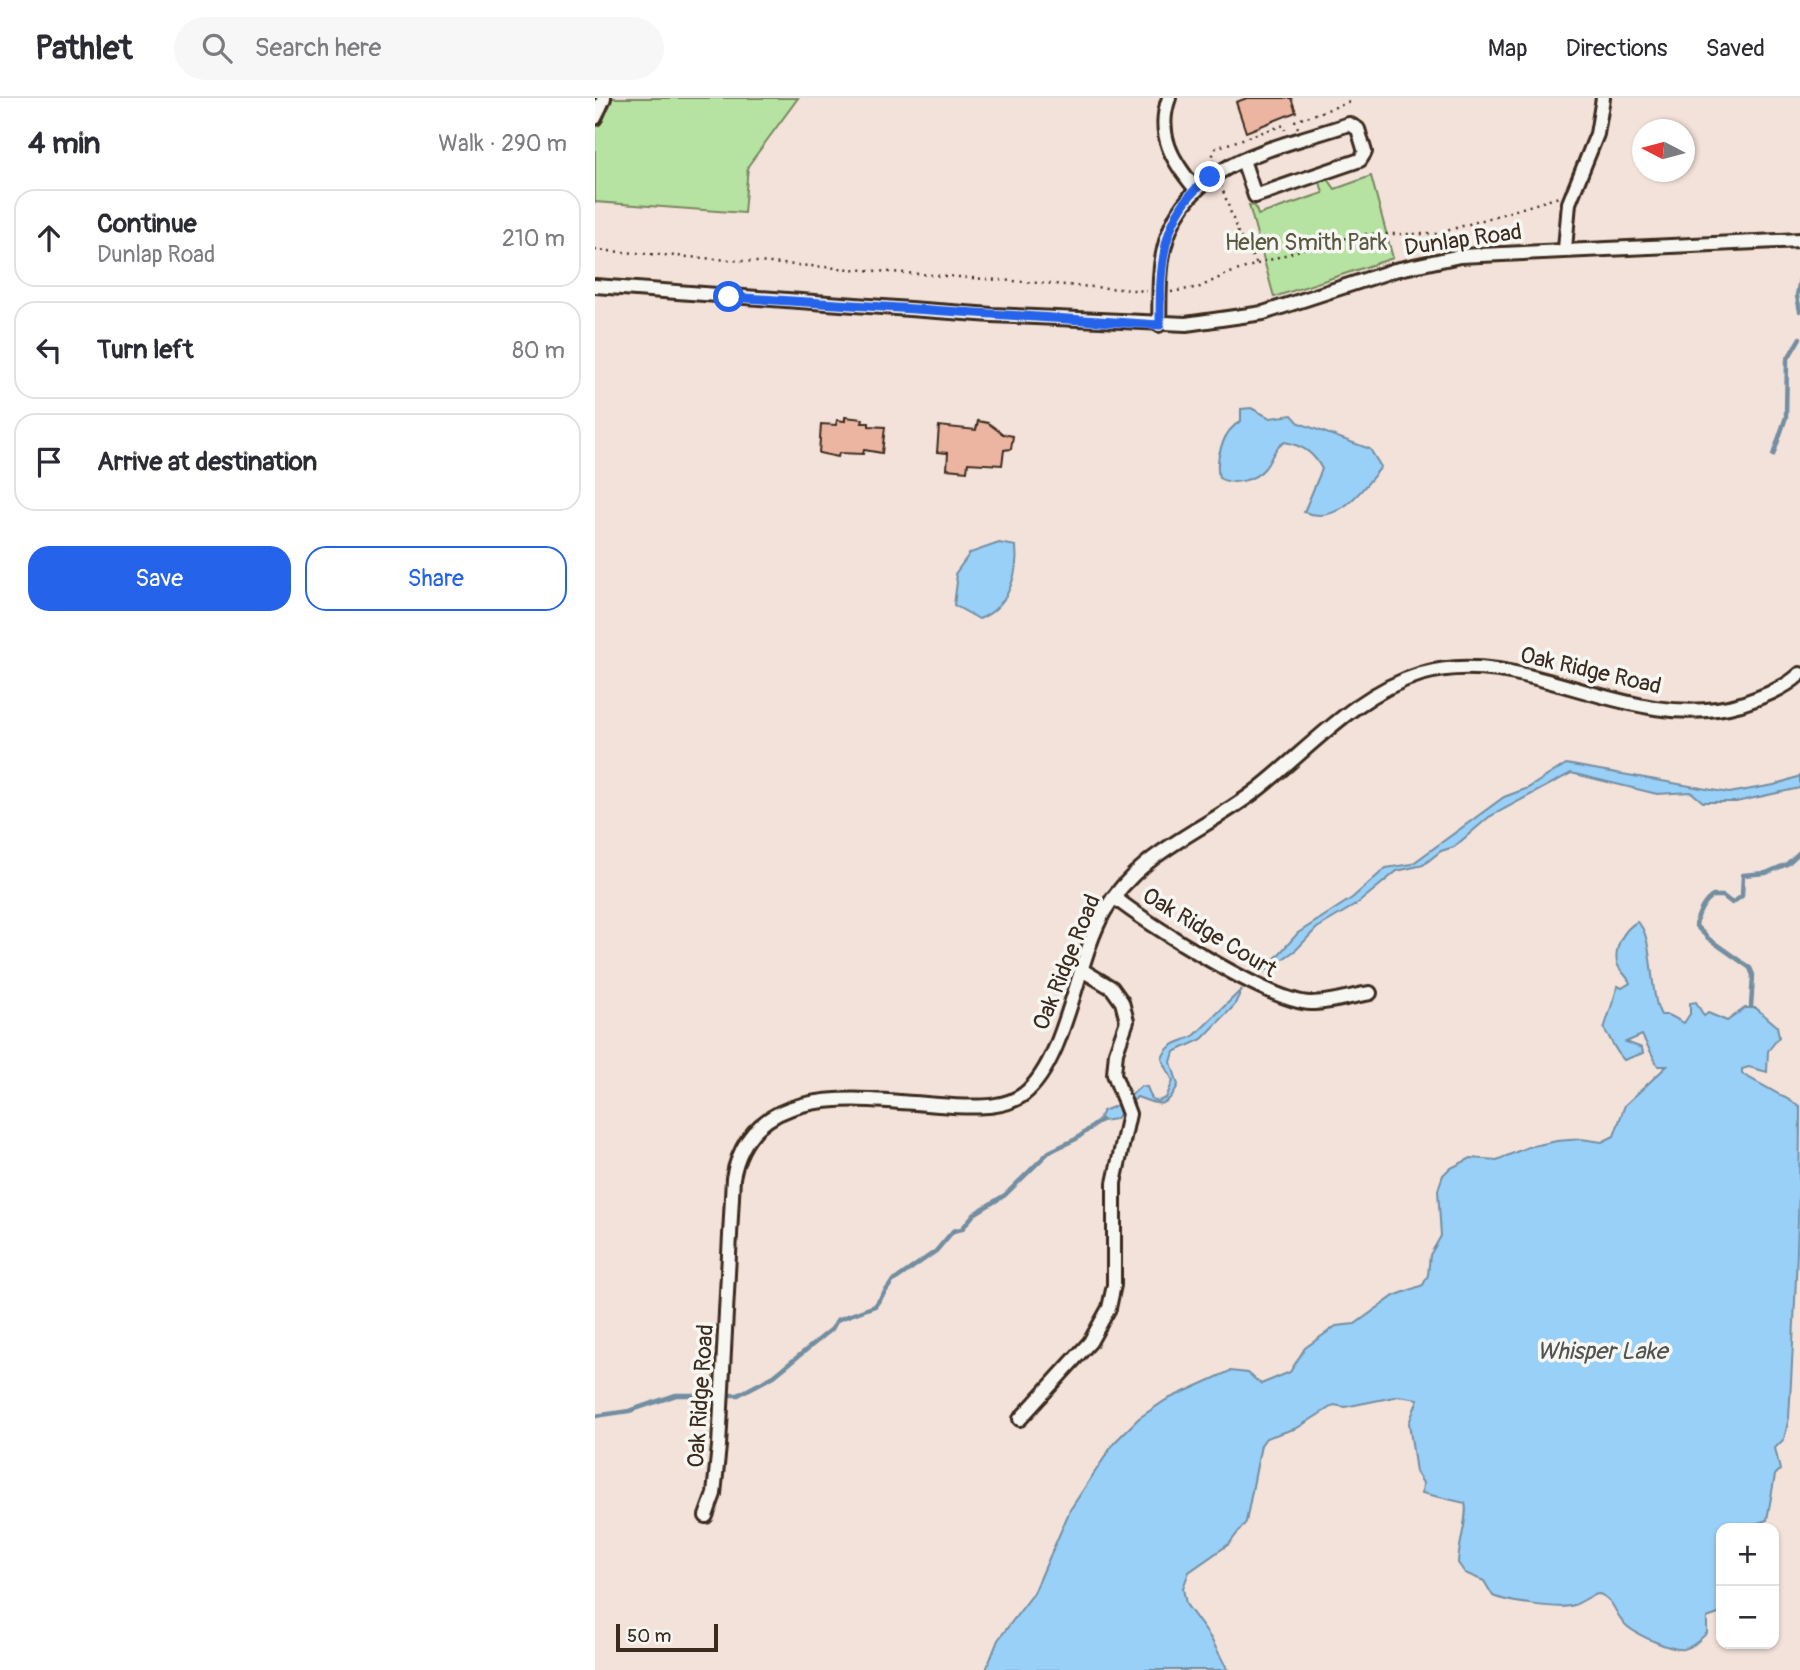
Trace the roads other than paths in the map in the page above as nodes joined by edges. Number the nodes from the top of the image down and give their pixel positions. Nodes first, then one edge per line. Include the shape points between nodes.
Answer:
1 (604, 98) edge
2 (1169, 98) edge
3 (1603, 98) edge
4 (595, 118) edge
5 (1243, 160) junction
6 (1195, 188) junction
7 (1800, 240) edge
8 (1565, 249) junction
9 (595, 286) edge
10 (1160, 325) junction
11 (1800, 674) edge
12 (1114, 898) junction
13 (1082, 970) junction
14 (1370, 993) dead end
15 (1020, 1419) dead end
16 (706, 1516) dead end

1 - 4 street
2 - 6 street via 1165,139 1173,160
3 - 8 street via 1599,128 1572,192
5 - 5 street via 1349,124 1358,129 1366,152 1360,160 1255,196
5 - 6 street
6 - 10 street via 1177,212 1164,249
7 - 8 street, Dunlap Road
8 - 10 street, Dunlap Road via 1436,260 1251,316
9 - 10 street, Dunlap Road
11 - 12 street, Oak Ridge Road via 1788,685 1714,711 1632,704 1482,668 1422,674 1384,689 1251,794 1146,861
12 - 13 street, Oak Ridge Road via 1102,915
12 - 14 street, Oak Ridge Court via 1142,920 1275,995 1310,1003
13 - 15 street via 1112,988 1122,1002 1126,1021 1114,1074 1127,1108 1114,1183 1114,1286 1109,1308 1090,1342
13 - 16 street, Oak Ridge Road via 1040,1076 1022,1095 984,1107 810,1102 768,1117 743,1144 733,1178 719,1446

